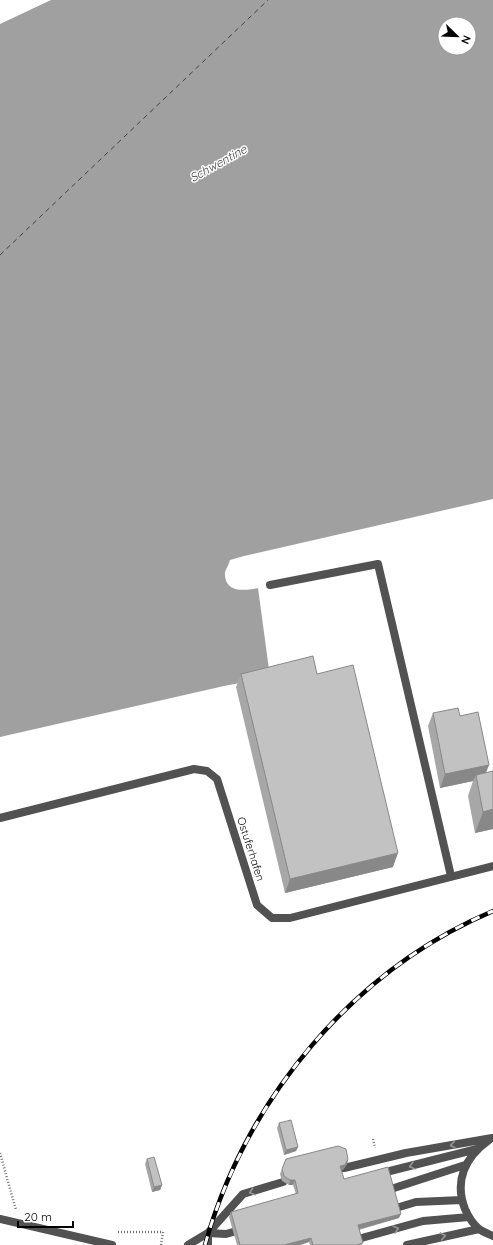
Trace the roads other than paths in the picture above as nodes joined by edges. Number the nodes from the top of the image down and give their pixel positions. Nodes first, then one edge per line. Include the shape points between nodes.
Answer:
1 (270, 585) dead end
2 (0, 818) edge
3 (493, 866) edge
4 (451, 876) junction
5 (492, 1138) edge
6 (477, 1149) junction
7 (465, 1165) junction
8 (344, 1168) edge
9 (386, 1172) edge
10 (283, 1182) edge
11 (391, 1189) edge
12 (462, 1200) junction
13 (396, 1208) edge
14 (243, 1209) edge
15 (227, 1213) junction
16 (469, 1217) junction
17 (0, 1218) edge
18 (479, 1229) junction
19 (233, 1232) dead end
20 (208, 1233) junction
21 (493, 1236) edge
22 (358, 1239) edge
23 (112, 1245) edge
24 (188, 1245) edge
25 (208, 1245) edge
26 (407, 1245) edge

1 - 4 street via 378,564
2 - 4 street, Ostuferhafen via 194,769 207,771 217,780 257,904 272,918 290,918
3 - 4 street, Ostuferhafen
5 - 6 street
5 -> 8 street via 406,1153
6 - 7 street
6 -> 9 street
7 - 11 street
7 - 12 street via 461,1183
10 -> 15 street via 243,1194
12 - 13 street via 416,1202
12 - 16 street
14 - 15 street
15 - 20 street
16 - 18 street
22 -> 16 street via 423,1221
17 - 23 street
18 - 21 street
26 -> 18 street
19 - 20 street
20 - 24 street
20 - 25 street

